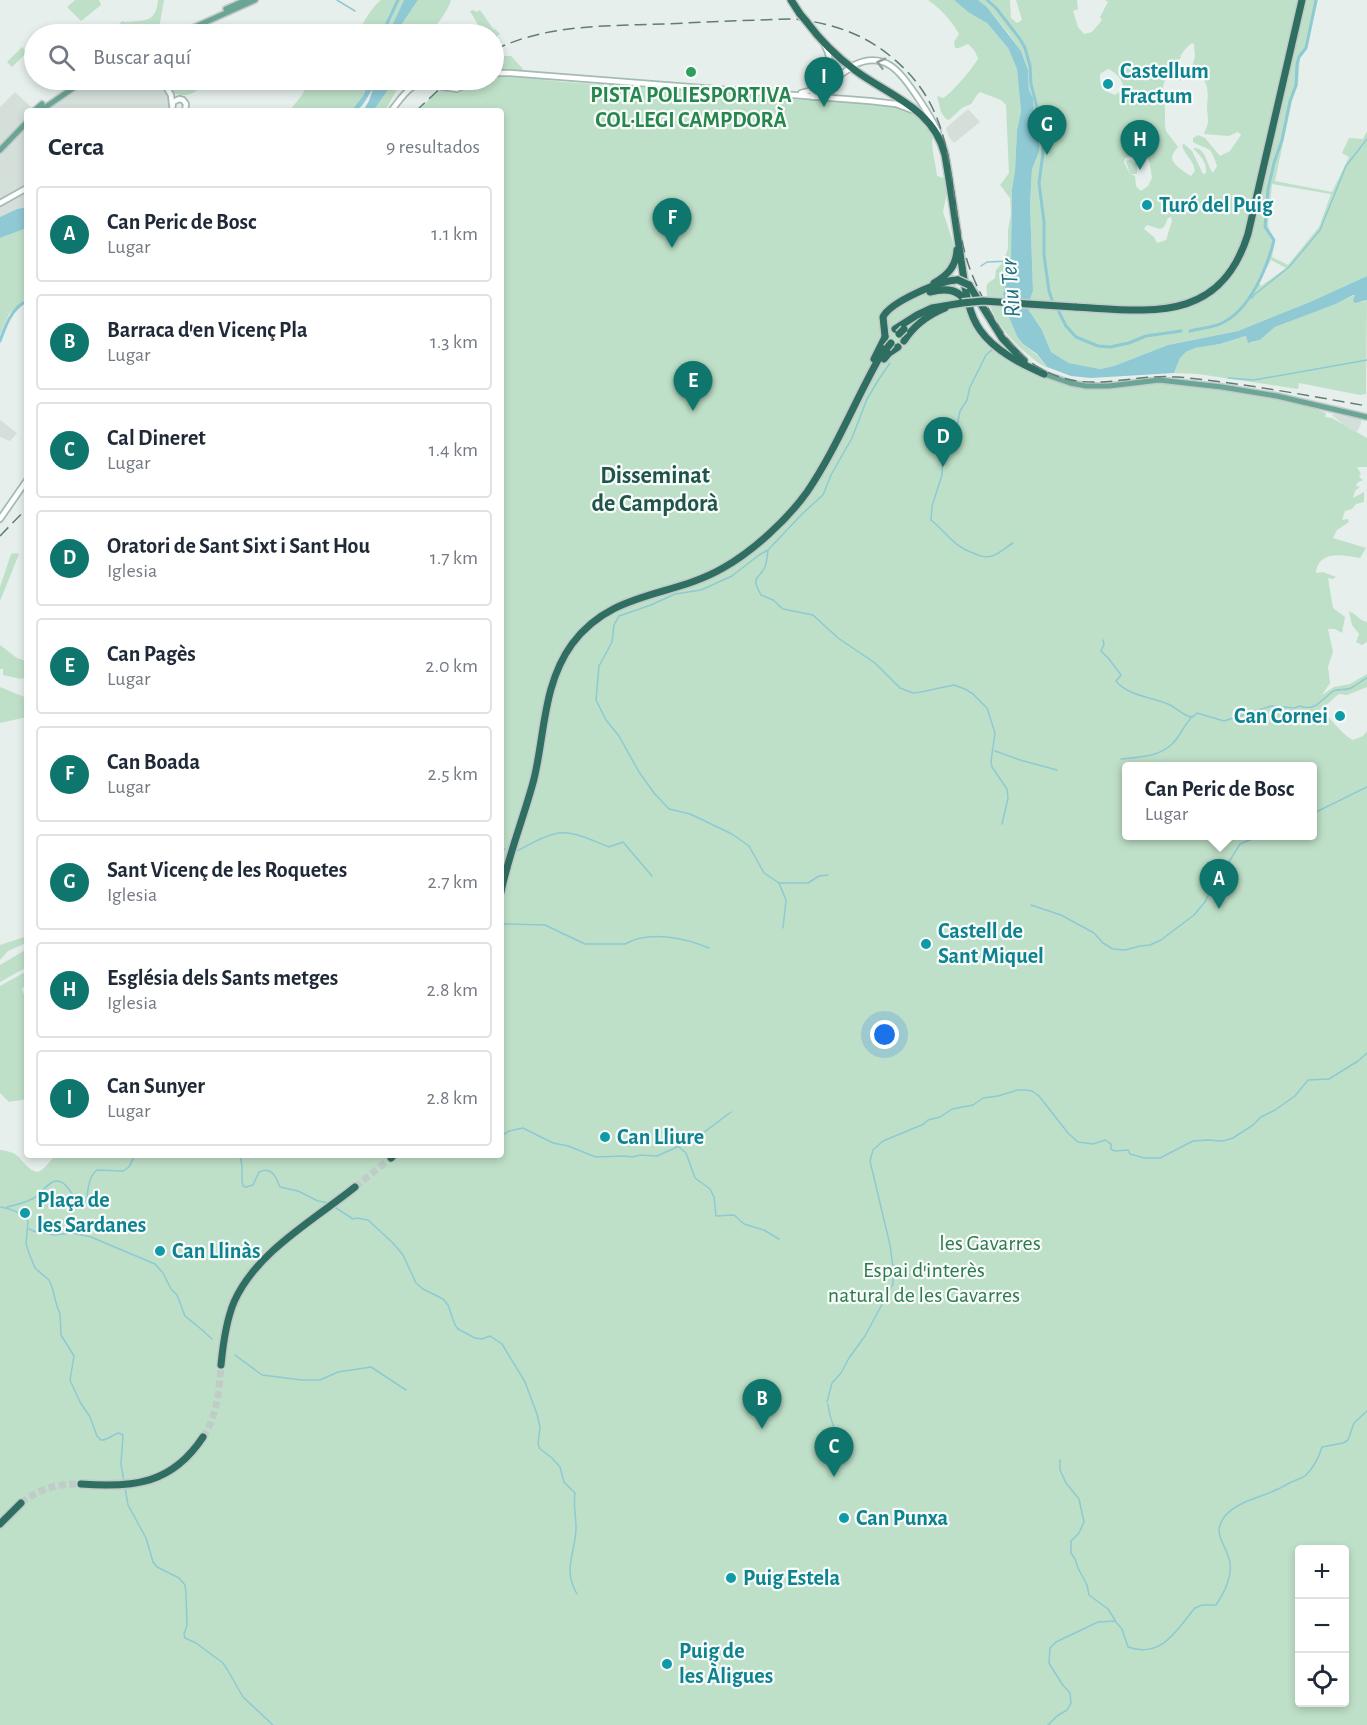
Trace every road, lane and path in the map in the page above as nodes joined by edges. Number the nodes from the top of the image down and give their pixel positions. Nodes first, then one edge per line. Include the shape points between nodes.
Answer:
1 (246, 0) edge
2 (255, 0) edge
3 (791, 0) edge
4 (1302, 0) edge
5 (193, 24) edge
6 (201, 24) edge
7 (811, 28) junction
8 (504, 73) edge
9 (64, 90) edge
10 (70, 90) edge
11 (168, 90) edge
12 (409, 90) edge
13 (815, 93) junction
14 (171, 96) junction
15 (180, 99) junction
16 (38, 108) edge
17 (44, 108) edge
18 (172, 108) edge
19 (172, 108) edge
20 (185, 108) edge
21 (394, 108) edge
22 (24, 120) edge
23 (24, 125) edge
24 (941, 142) junction
25 (0, 145) edge
26 (0, 150) edge
27 (24, 190) edge
28 (0, 203) edge
29 (956, 226) junction
30 (909, 298) junction
31 (960, 303) junction
32 (986, 313) junction
33 (883, 321) junction
34 (977, 325) junction
35 (898, 330) junction
36 (887, 341) junction
37 (904, 341) junction
38 (898, 348) junction
39 (1044, 374) junction
40 (1367, 417) edge
41 (816, 478) junction
42 (24, 484) edge
43 (798, 502) junction
44 (0, 517) edge
45 (504, 880) edge
46 (352, 1190) tunnel mouth
47 (221, 1365) tunnel mouth
48 (203, 1437) tunnel mouth
49 (85, 1484) tunnel mouth
50 (21, 1503) tunnel mouth
51 (0, 1524) edge

1 - 5 main road
2 - 6 main road
3 - 7 highway, bridge
4 - 31 highway, bridge via 1244,247 1233,268 1209,293 1179,307 1142,311 983,301
7 - 13 street via 827,51 830,65
7 - 24 highway via 851,67 917,110
8 - 13 street
9 - 16 main road
10 - 17 main road
11 - 14 street
12 - 21 street, bridge
13 - 24 street via 896,104 912,110
24 -> 13 street via 930,116 897,70 887,63 875,60 851,67
14 - 15 street
14 - 18 street
15 - 19 street via 175,100
15 - 20 street
22 - 25 main road
23 - 26 main road
24 - 29 highway
27 - 28 street
29 - 30 highway via 957,253 951,269
29 - 31 highway
30 - 32 highway, bridge via 958,280 969,285
30 - 33 highway via 887,311
30 - 34 highway via 952,290 963,298
31 - 32 highway via 982,326 989,322
31 - 34 highway
31 - 35 highway
31 - 37 highway via 924,319
32 - 39 highway via 1010,349
33 - 35 highway via 887,327
33 - 36 highway
34 - 39 highway via 1001,351
35 - 36 highway
35 - 37 highway
36 - 38 highway via 889,346
36 - 41 highway
36 - 43 highway
37 - 38 highway
38 - 41 highway via 885,359
39 - 40 main road via 1086,386 1159,380 1222,387
41 - 43 highway
42 - 44 street
43 - 45 highway via 762,539 725,568 620,605 593,622 573,643 551,685 534,776
46 - 47 highway via 264,1258 243,1286 228,1318
48 - 49 highway via 185,1459 152,1479 123,1485
50 - 51 highway

